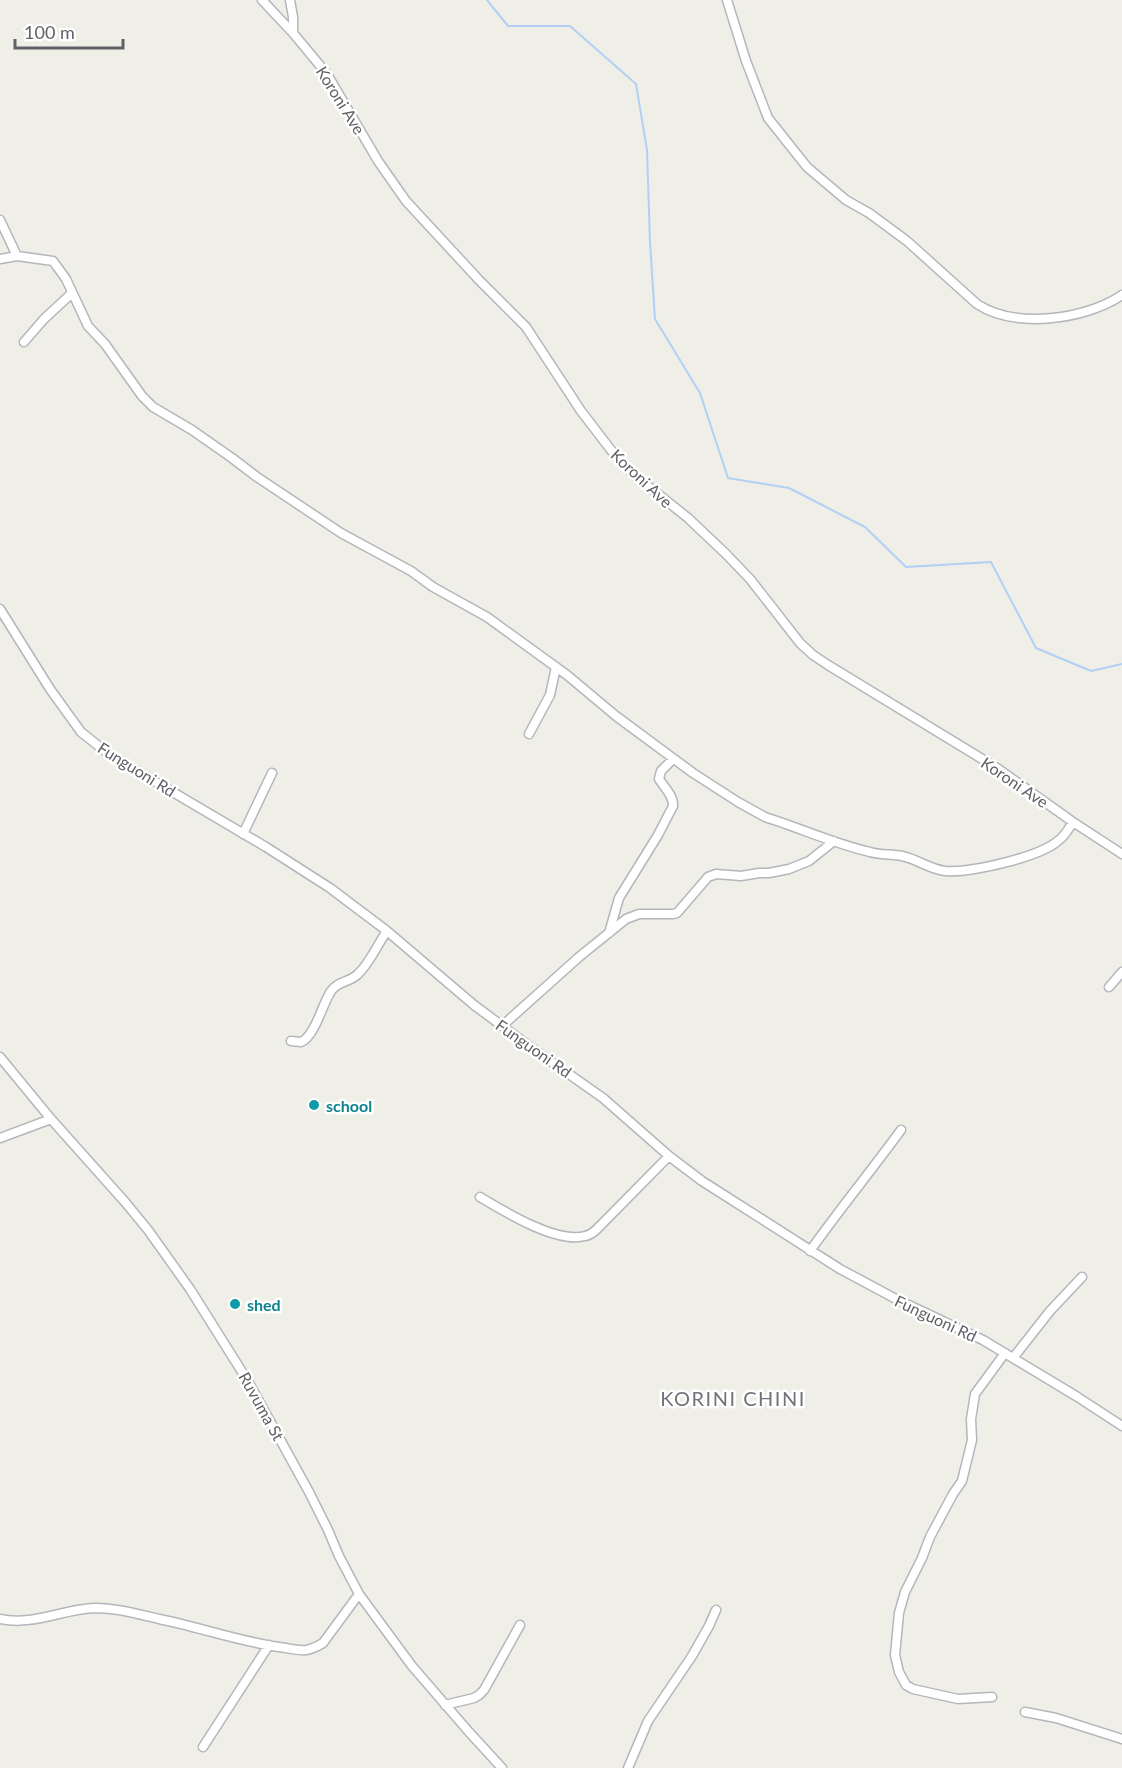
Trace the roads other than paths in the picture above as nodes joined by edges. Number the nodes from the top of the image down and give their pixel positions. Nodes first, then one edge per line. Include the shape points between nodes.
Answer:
1 (262, 0) edge
2 (290, 0) edge
3 (727, 0) edge
4 (293, 33) junction
5 (0, 220) edge
6 (17, 255) junction
7 (0, 259) edge
8 (72, 293) junction
9 (1122, 296) edge
10 (24, 342) dead end
11 (0, 609) edge
12 (556, 667) junction
13 (529, 734) dead end
14 (673, 759) junction
15 (272, 772) dead end
16 (1073, 822) junction
17 (243, 834) junction
18 (834, 841) junction
19 (1122, 854) edge
20 (387, 932) junction
21 (609, 933) junction
22 (1122, 972) edge
23 (1109, 987) dead end
24 (502, 1026) junction
25 (291, 1041) dead end
26 (0, 1057) edge
27 (51, 1119) junction
28 (901, 1130) dead end
29 (0, 1138) edge
30 (669, 1156) junction
31 (480, 1197) dead end
32 (810, 1251) junction
33 (1082, 1277) dead end
34 (1009, 1355) junction
35 (1122, 1426) edge
36 (359, 1594) junction
37 (716, 1610) dead end
38 (0, 1619) edge
39 (520, 1625) dead end
40 (269, 1646) junction
41 (992, 1697) dead end
42 (446, 1705) junction
43 (1025, 1712) dead end
44 (1122, 1739) edge
45 (202, 1746) dead end
46 (502, 1768) edge
47 (627, 1768) edge

1 - 4 street, Koroni Ave
2 - 4 street
3 - 9 street via 768,118 807,167 846,200 907,241 977,304 996,314 1055,317 1094,310
4 - 16 street, Koroni Ave via 332,82 406,201 526,327 596,432 633,474 741,568 813,655 997,768
5 - 6 street
6 - 7 street
6 - 8 street via 53,261
8 - 10 street
8 - 12 street via 88,326 153,407 341,533 487,617
11 - 17 street, Funguoni Rd via 81,732
12 - 13 street via 550,694
12 - 14 street
14 - 18 street via 765,817
14 - 21 street via 659,779 673,806 619,898
15 - 17 street
16 - 18 street via 1058,842 1045,849 1006,862 955,871
16 - 19 street, Koroni Ave
17 - 20 street, Funguoni Rd via 330,888
18 - 21 street via 809,861 789,869 708,877 677,913 632,916
20 - 24 street, Funguoni Rd
20 - 25 street via 361,972 332,989 308,1038
21 - 24 street
22 - 23 street
24 - 30 street, Funguoni Rd via 603,1098
26 - 27 street, Ruvuma St
27 - 29 street
27 - 36 street, Ruvuma St via 148,1230 190,1289 249,1383
28 - 32 street
30 - 31 street via 597,1229 584,1237 552,1233 520,1221
30 - 32 street, Funguoni Rd
32 - 34 street, Funguoni Rd
33 - 34 street
34 - 35 street, Funguoni Rd
34 - 41 street via 975,1394 972,1440 962,1481 905,1592 895,1656 902,1678 913,1689 958,1699
36 - 40 street via 323,1643 304,1650
36 - 42 street, Ruvuma St
37 - 47 street via 692,1656 648,1721
38 - 40 street via 18,1621 95,1608 161,1619
39 - 42 street via 479,1695
40 - 45 street
42 - 46 street, Ruvuma St
43 - 44 street

